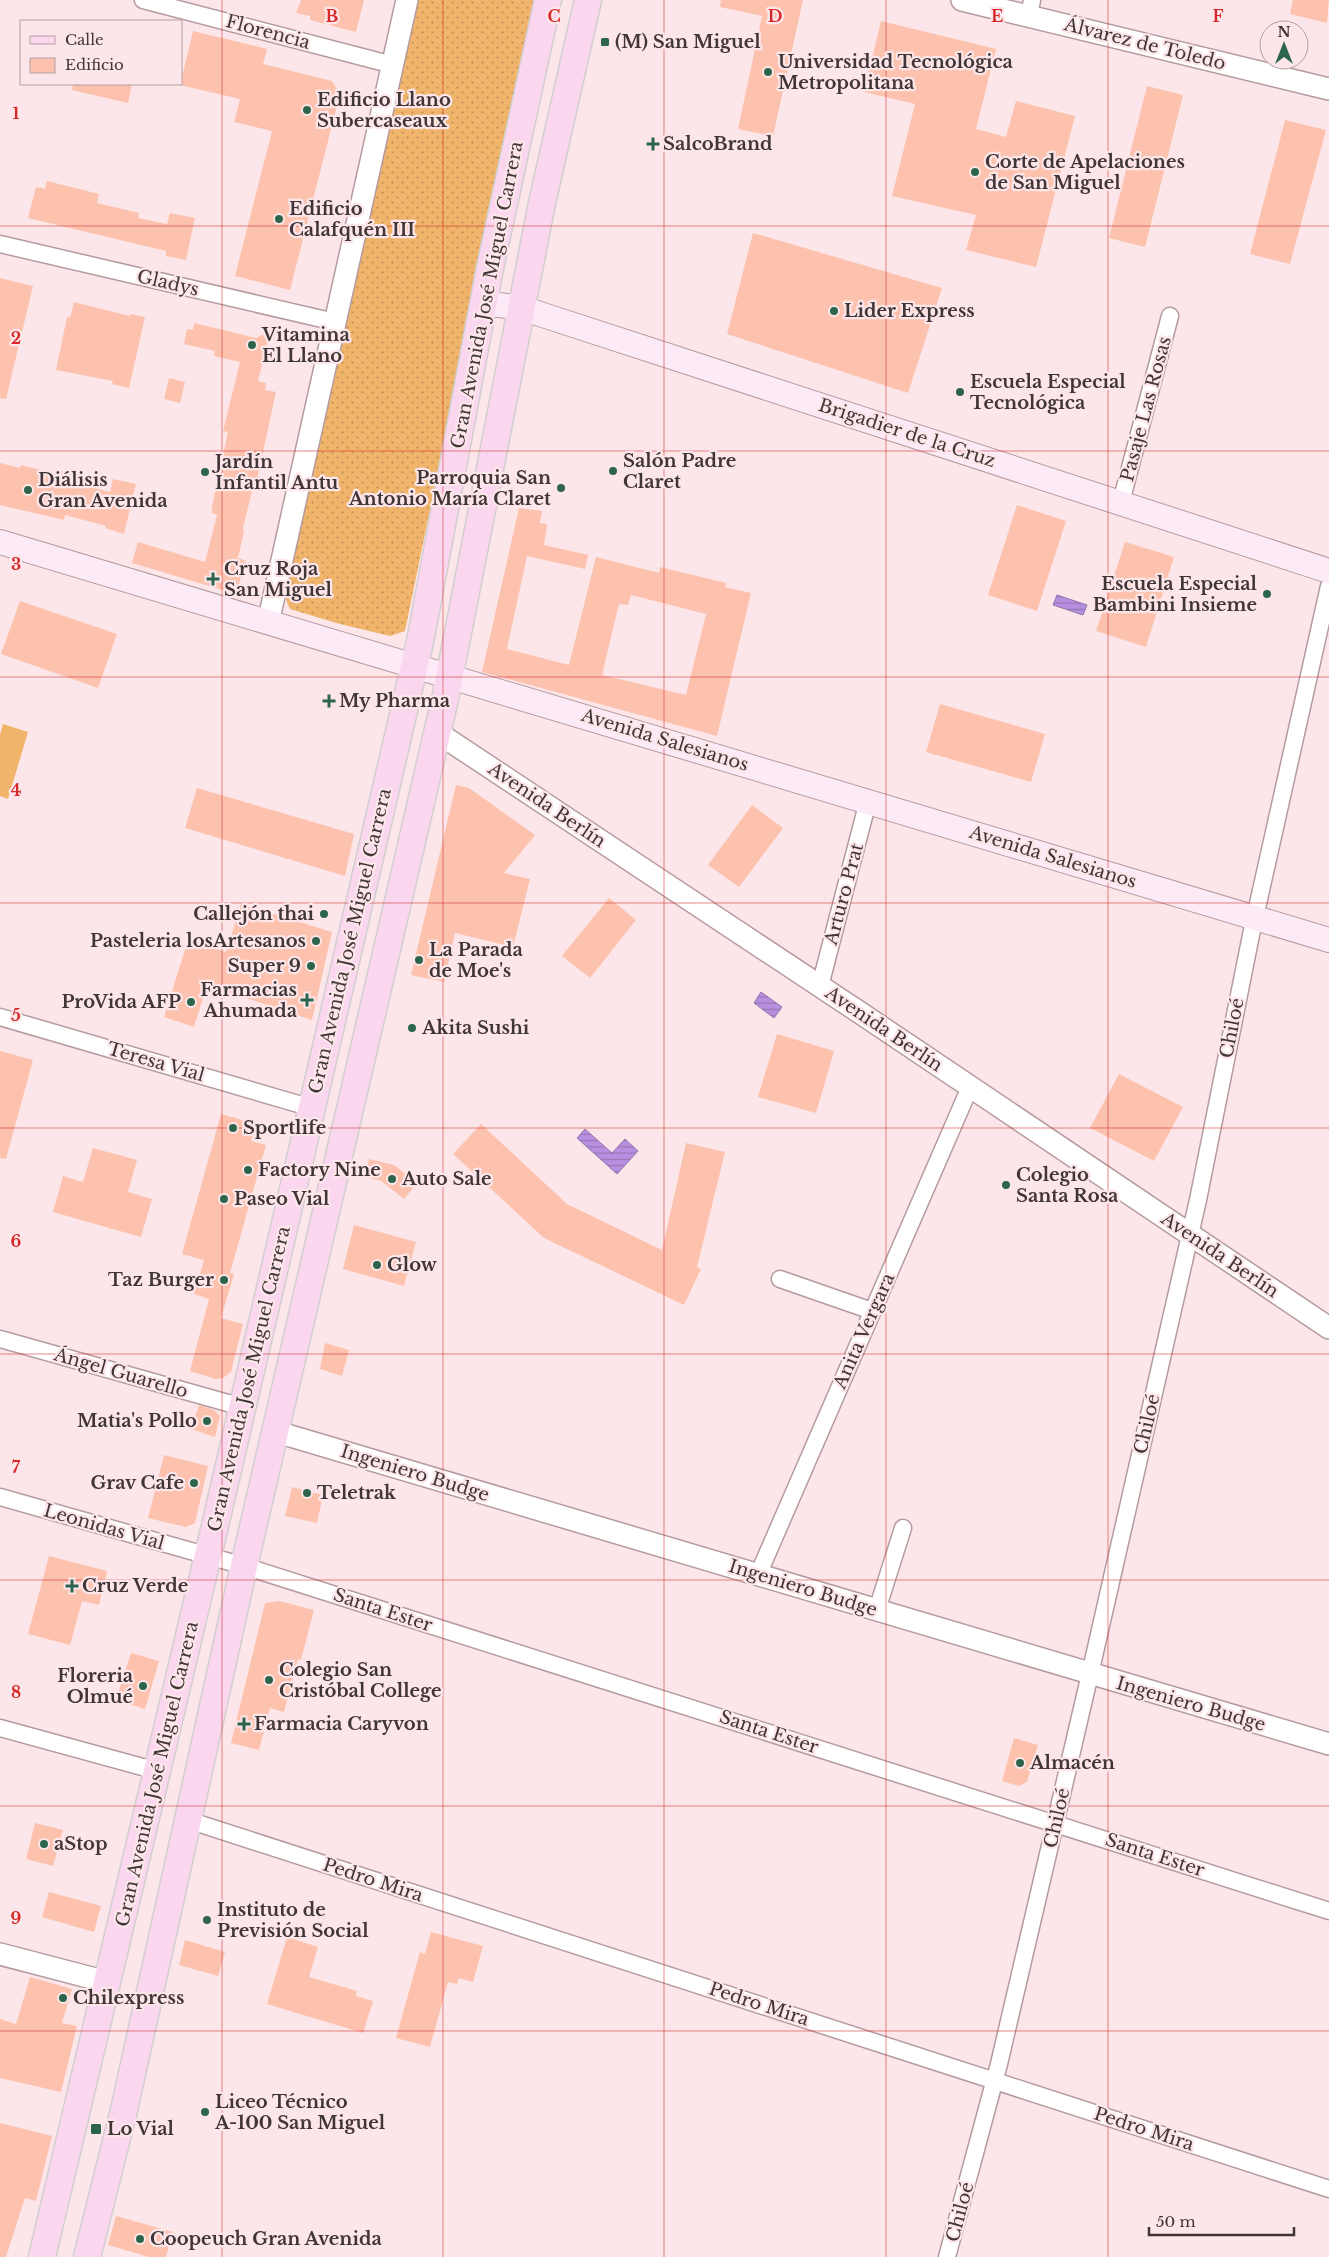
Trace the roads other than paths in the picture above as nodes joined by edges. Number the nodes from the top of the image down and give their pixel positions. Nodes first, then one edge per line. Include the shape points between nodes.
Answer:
1 (143, 0) edge
2 (407, 0) edge
3 (548, 0) edge
4 (588, 0) edge
5 (962, 0) edge
6 (1030, 8) edge
7 (392, 65) junction
8 (1329, 89) edge
9 (0, 244) edge
10 (483, 303) junction
11 (522, 308) junction
12 (1170, 316) dead end
13 (335, 322) junction
14 (1121, 502) junction
15 (0, 542) edge
16 (1329, 570) edge
17 (1329, 586) edge
18 (268, 623) junction
19 (413, 666) junction
20 (450, 676) junction
21 (438, 732) junction
22 (868, 801) junction
23 (1255, 917) junction
24 (1329, 940) edge
25 (820, 986) junction
26 (0, 1017) edge
27 (970, 1087) junction
28 (312, 1108) junction
29 (342, 1145) junction
30 (1190, 1234) junction
31 (780, 1279) dead end
32 (872, 1311) junction
33 (1329, 1328) edge
34 (0, 1339) edge
35 (242, 1407) junction
36 (277, 1432) junction
37 (0, 1497) edge
38 (903, 1528) dead end
39 (208, 1556) junction
40 (244, 1566) junction
41 (758, 1575) junction
42 (877, 1610) junction
43 (1090, 1674) junction
44 (0, 1728) edge
45 (1329, 1744) edge
46 (157, 1771) junction
47 (188, 1820) junction
48 (1056, 1824) junction
49 (1329, 1911) edge
50 (0, 1954) edge
51 (107, 1982) junction
52 (995, 2081) junction
53 (1329, 2189) edge
54 (42, 2257) edge
55 (87, 2257) edge
56 (947, 2257) edge

1 - 7 street, Florencia
2 - 7 street
3 - 10 main road, Gran Avenida José Miguel Carrera
4 - 11 main road, Gran Avenida José Miguel Carrera
5 - 6 street, Álvarez de Toledo
6 - 8 street, Álvarez de Toledo
7 - 13 street
9 - 13 street, Gladys
10 - 11 main road, Brigadier de la Cruz
10 - 19 main road, Gran Avenida José Miguel Carrera
11 - 14 main road, Brigadier de la Cruz
11 - 20 main road, Gran Avenida José Miguel Carrera
12 - 14 street, Pasaje Las Rosas
13 - 18 street
14 - 16 main road, Brigadier de la Cruz
15 - 18 main road, Avenida Salesianos
17 - 23 street, Chiloé
18 - 19 main road, Avenida Salesianos
19 - 20 main road, Avenida Salesianos
19 - 28 main road, Gran Avenida José Miguel Carrera
20 - 21 main road, Gran Avenida José Miguel Carrera
20 - 22 main road, Avenida Salesianos
21 - 25 street, Avenida Berlín
21 - 29 main road, Gran Avenida José Miguel Carrera
22 - 23 main road, Avenida Salesianos
22 - 25 street, Arturo Prat
23 - 24 main road, Avenida Salesianos
23 - 30 street, Chiloé
25 - 27 street, Avenida Berlín
26 - 28 street, Teresa Vial
27 - 30 street, Avenida Berlín
27 - 32 street, Anita Vergara
28 - 29 main road via 330,1124
28 - 35 main road, Gran Avenida José Miguel Carrera
29 - 36 main road, Gran Avenida José Miguel Carrera
30 - 33 street, Avenida Berlín
30 - 43 street, Chiloé
31 - 32 street
32 - 41 street, Anita Vergara
34 - 35 street, Ángel Guarello
35 - 39 main road, Gran Avenida José Miguel Carrera
36 - 40 main road, Gran Avenida José Miguel Carrera
36 - 41 street, Ingeniero Budge
37 - 39 street, Leonidas Vial
38 - 42 street
39 - 40 street, Santa Ester
39 - 46 main road, Gran Avenida José Miguel Carrera
40 - 47 main road, Gran Avenida José Miguel Carrera
40 - 48 street, Santa Ester
41 - 42 street, Ingeniero Budge
42 - 43 street, Ingeniero Budge
43 - 45 street, Ingeniero Budge
43 - 48 street, Chiloé
44 - 46 street
46 - 51 main road, Gran Avenida José Miguel Carrera
47 - 52 street, Pedro Mira
47 - 55 main road, Gran Avenida José Miguel Carrera via 124,2110
48 - 49 street, Santa Ester
48 - 52 street, Chiloé
50 - 51 street
51 - 54 main road, Gran Avenida José Miguel Carrera
52 - 53 street, Pedro Mira
52 - 56 street, Chiloé

